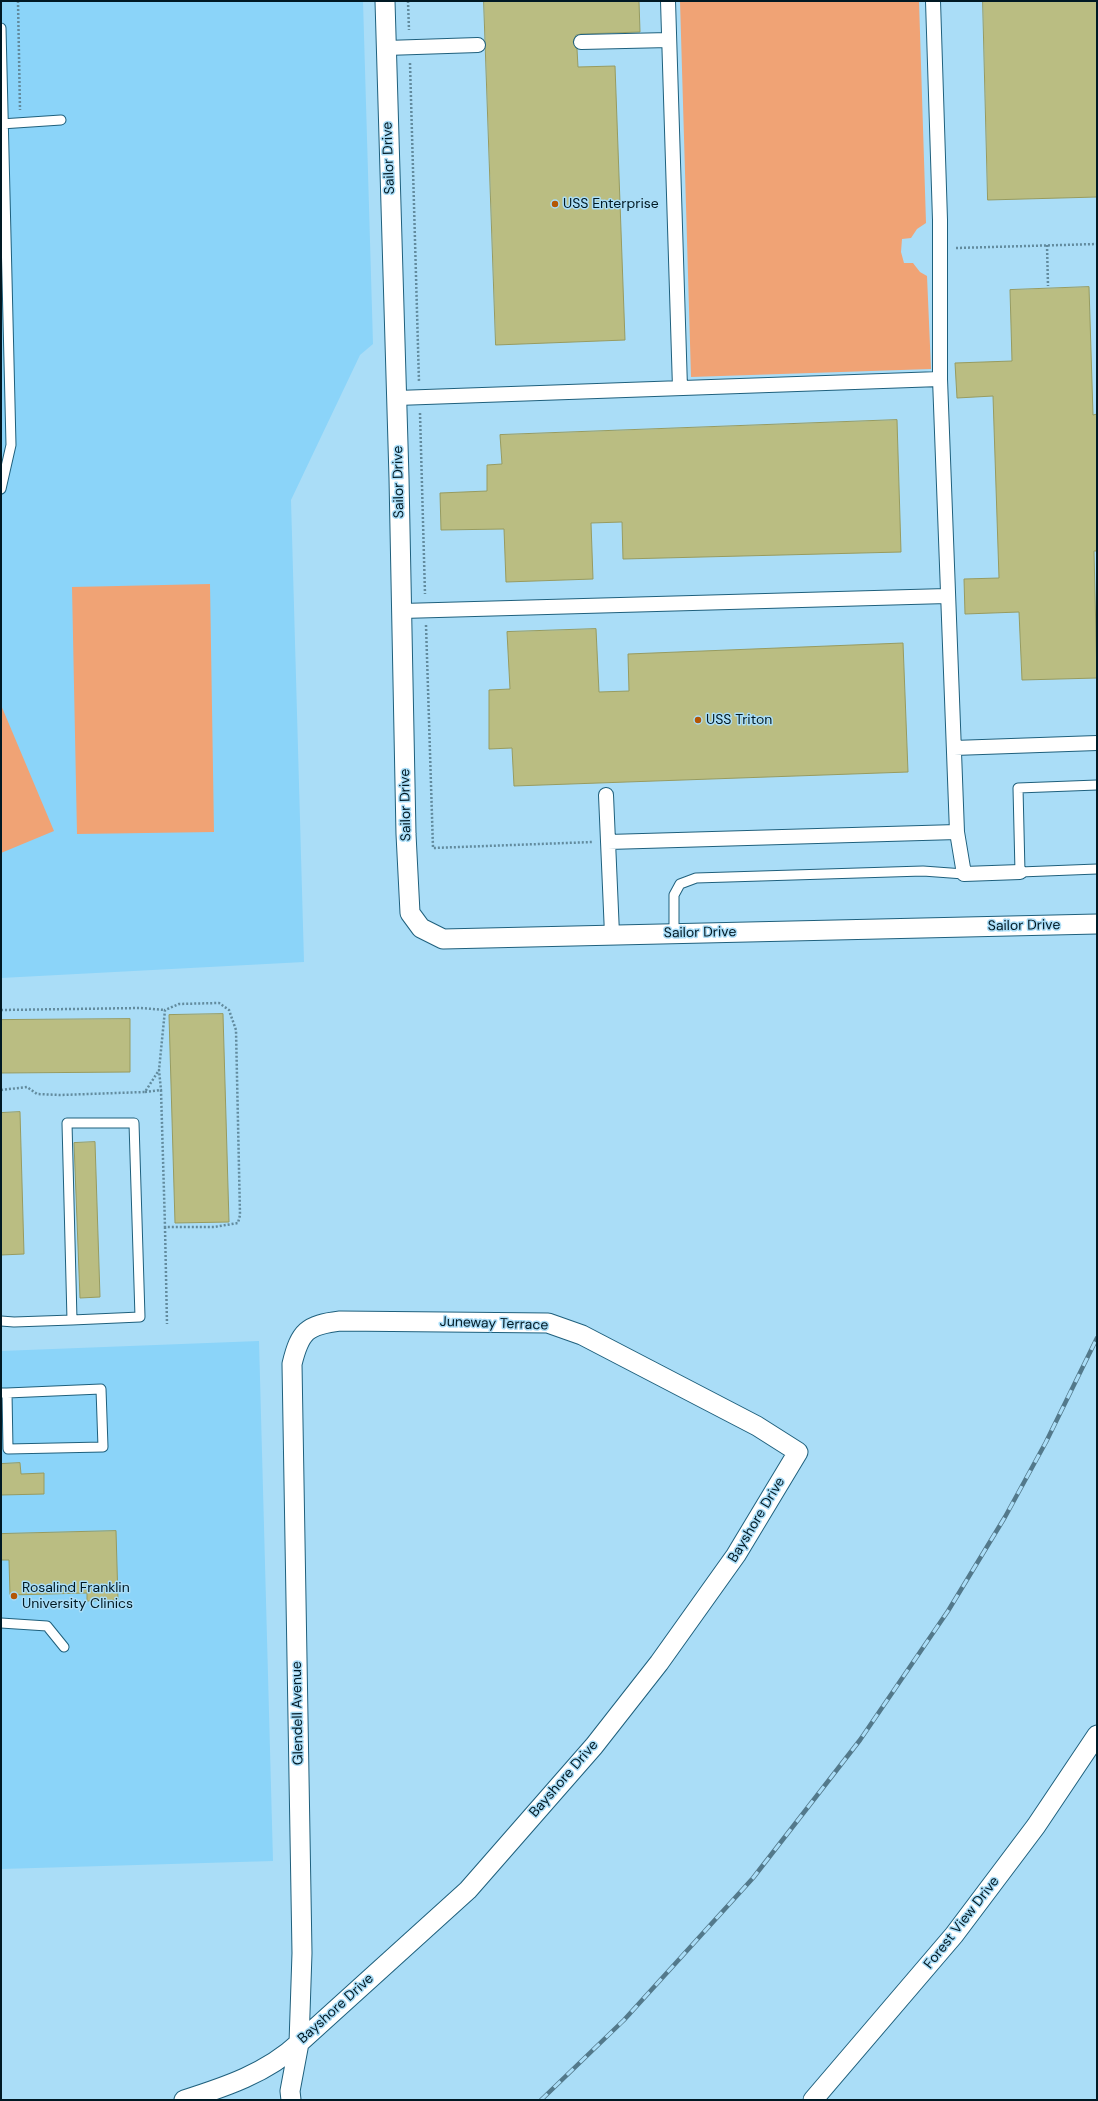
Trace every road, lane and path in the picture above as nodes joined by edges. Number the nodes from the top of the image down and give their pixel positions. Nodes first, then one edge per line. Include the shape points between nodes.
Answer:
1 (18, 1) edge
2 (384, 1) edge
3 (408, 1) edge
4 (668, 1) edge
5 (933, 1) edge
6 (1, 28) edge
7 (669, 40) junction
8 (582, 42) dead end
9 (478, 45) dead end
10 (410, 47) junction
11 (386, 48) junction
12 (62, 120) dead end
13 (21, 122) junction
14 (2, 124) edge
15 (1097, 244) edge
16 (1047, 245) junction
17 (940, 248) junction
18 (1048, 286) dead end
19 (940, 379) junction
20 (680, 388) junction
21 (419, 397) junction
22 (397, 398) junction
23 (1, 489) edge
24 (947, 596) junction
25 (425, 610) junction
26 (402, 611) junction
27 (1097, 743) edge
28 (954, 748) junction
29 (1097, 785) edge
30 (606, 795) dead end
31 (957, 832) junction
32 (608, 842) junction
33 (1097, 870) edge
34 (1020, 872) junction
35 (964, 874) junction
36 (1097, 924) edge
37 (674, 933) junction
38 (612, 934) junction
39 (1, 1010) edge
40 (165, 1010) junction
41 (159, 1070) junction
42 (1, 1090) edge
43 (161, 1090) junction
44 (145, 1092) junction
45 (165, 1227) junction
46 (72, 1320) junction
47 (1, 1321) edge
48 (167, 1324) dead end
49 (309, 1330) joint
50 (4, 1393) edge
51 (711, 1402) joint
52 (1, 1623) edge
53 (64, 1647) dead end
54 (1097, 1735) edge
55 (299, 2043) junction
56 (184, 2100) edge
57 (291, 2100) edge
58 (813, 2100) edge

1 - 13 path
2 - 11 street, Sailor Drive
3 - 10 path
4 - 7 street
5 - 17 street
6 - 14 lane
7 - 8 street
7 - 20 street
9 - 10 street
10 - 11 street
10 - 21 path
11 - 22 street, Sailor Drive
12 - 13 lane
13 - 14 lane
14 - 23 lane via 11,446
15 - 16 path
16 - 17 path
16 - 18 path
17 - 19 street
19 - 20 street
19 - 24 street
20 - 21 street
21 - 22 street
21 - 25 path
22 - 26 street, Sailor Drive
24 - 25 street
24 - 28 street
25 - 26 street
25 - 32 path via 433,848
26 - 38 street, Sailor Drive via 410,913 421,928 443,939
27 - 28 street
28 - 31 street
29 - 34 lane via 1018,788
30 - 32 street
31 - 32 street
31 - 35 street
32 - 38 street
33 - 34 lane
34 - 35 street
35 - 37 lane via 923,871 696,878 680,884 674,895
36 - 37 street, Sailor Drive
37 - 38 street, Sailor Drive
39 - 40 path
40 - 41 path
40 - 45 path via 179,1004 219,1004 229,1010 236,1030 240,1215 238,1223 229,1226
41 - 43 path
41 - 44 path
42 - 44 path via 27,1087 37,1094 60,1095
43 - 44 path
43 - 45 path
45 - 48 path
46 - 46 lane via 140,1317 134,1123 67,1123
46 - 47 lane
49 - 51 street, Juneway Terrace via 317,1324 340,1321 548,1323 582,1335
49 - 55 street, Glendell Avenue via 298,1341 292,1364 302,1953
50 - 50 lane via 8,1449 103,1447 101,1389
51 - 55 street, Bayshore Drive via 757,1426 798,1452 736,1555 594,1746 468,1890
52 - 53 lane via 47,1626
54 - 58 street, Forest View Drive via 1036,1826 954,1935
55 - 56 street, Bayshore Drive via 287,2054 236,2083
55 - 57 street, Glendell Avenue via 290,2090

